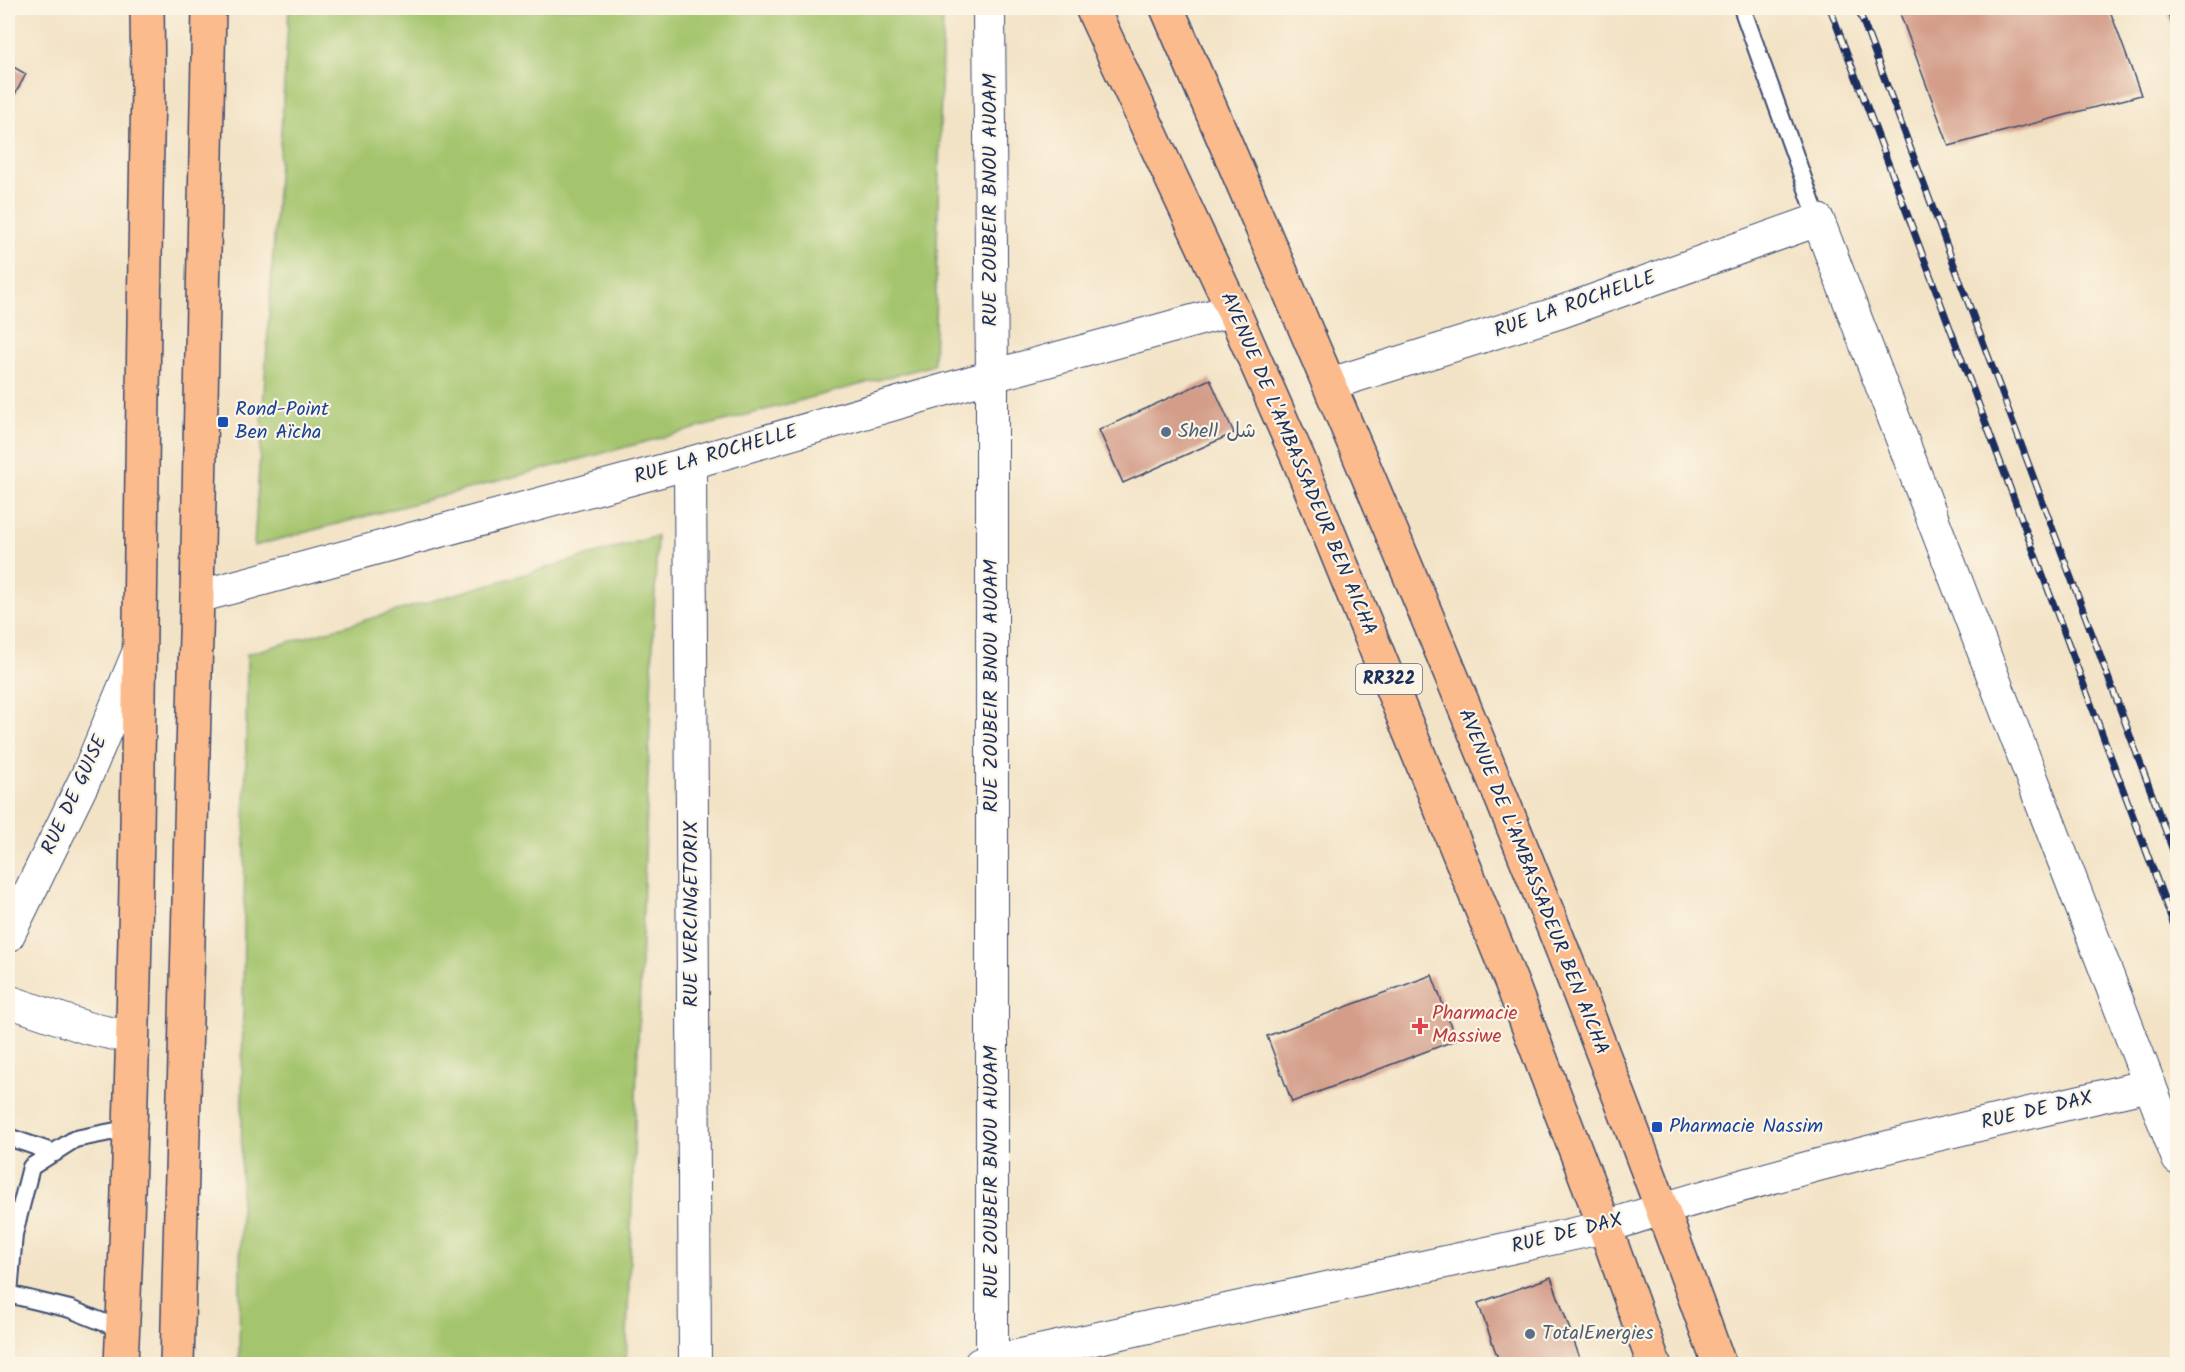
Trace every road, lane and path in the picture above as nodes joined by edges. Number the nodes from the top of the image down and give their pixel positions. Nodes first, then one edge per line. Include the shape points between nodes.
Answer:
1 (147, 8) edge
2 (210, 8) edge
3 (989, 8) edge
4 (1092, 8) edge
5 (1167, 8) edge
6 (1742, 8) edge
7 (1818, 220) junction
8 (1233, 309) junction
9 (992, 376) junction
10 (1330, 384) junction
11 (690, 463) junction
12 (197, 597) junction
13 (138, 653) junction
14 (8, 936) edge
15 (8, 1001) edge
16 (133, 1038) junction
17 (2150, 1085) junction
18 (131, 1128) junction
19 (183, 1130) junction
20 (8, 1137) edge
21 (54, 1153) junction
22 (2178, 1159) edge
23 (1663, 1208) junction
24 (1605, 1227) junction
25 (8, 1294) edge
26 (123, 1330) junction
27 (990, 1364) edge
28 (122, 1365) edge
29 (177, 1365) edge
30 (695, 1365) edge
31 (1654, 1365) edge
32 (1719, 1365) edge

1 - 13 main road
2 - 12 main road
3 - 9 street, RUE ZOUBEIR BNOU AUOAM
4 - 8 main road, AVENUE DE L'AMBASSADEUR BEN AICHA / RR322
5 - 10 main road, AVENUE DE L'AMBASSADEUR BEN AICHA / RR322
6 - 7 lane
7 - 10 street, RUE LA ROCHELLE via 1561,312
7 - 17 street
8 - 9 street, RUE LA ROCHELLE
8 - 24 main road, AVENUE DE L'AMBASSADEUR BEN AICHA / RR322 via 1299,460 1512,984
9 - 11 street, RUE LA ROCHELLE
9 - 27 street, RUE ZOUBEIR BNOU AUOAM
10 - 23 main road, AVENUE DE L'AMBASSADEUR BEN AICHA / RR322 via 1529,866
11 - 12 street, RUE LA ROCHELLE
11 - 30 street, RUE VERCINGETORIX
12 - 19 main road
13 - 14 street, RUE DE GUISE via 88,773
13 - 16 main road
15 - 16 street via 87,1028
16 - 18 main road
17 - 22 street
17 - 23 street, RUE DE DAX via 1911,1140
18 - 19 main road
18 - 21 lane via 75,1139
18 - 26 main road
19 - 29 main road
20 - 21 lane
21 - 25 lane via 30,1167 14,1234
23 - 24 street, RUE DE DAX
23 - 32 main road, AVENUE DE L'AMBASSADEUR BEN AICHA / RR322
24 - 27 street, RUE DE DAX
24 - 31 main road, AVENUE DE L'AMBASSADEUR BEN AICHA / RR322
25 - 26 lane via 70,1309
26 - 28 main road

